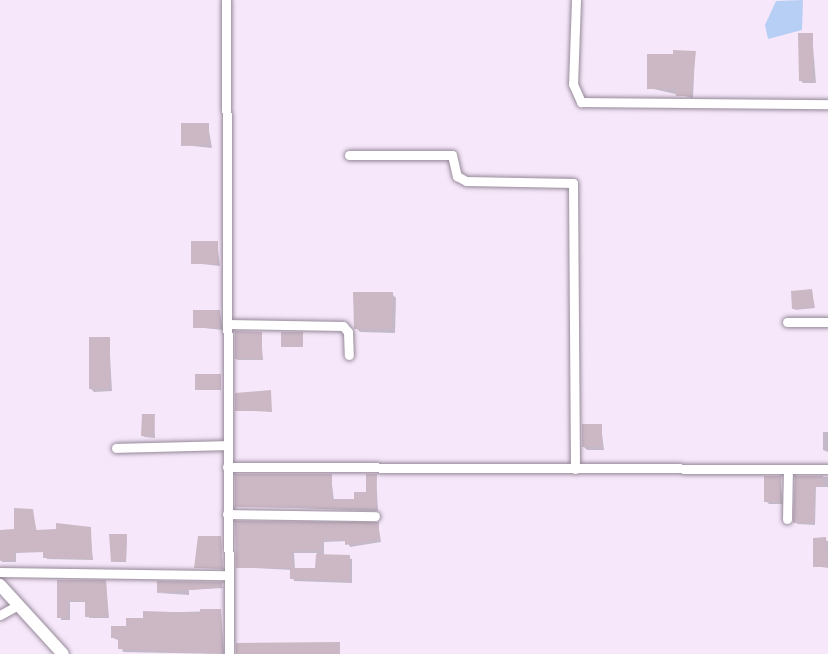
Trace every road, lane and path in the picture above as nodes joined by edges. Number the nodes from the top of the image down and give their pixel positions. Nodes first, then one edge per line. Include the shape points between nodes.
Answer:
1 (226, 0) edge
2 (576, 0) edge
3 (828, 104) edge
4 (349, 155) dead end
5 (787, 322) dead end
6 (828, 323) edge
7 (228, 324) junction
8 (349, 355) dead end
9 (227, 445) junction
10 (116, 448) dead end
11 (227, 467) junction
12 (575, 469) junction
13 (788, 469) junction
14 (828, 469) edge
15 (227, 513) junction
16 (375, 516) dead end
17 (787, 519) dead end
18 (0, 572) edge
19 (228, 575) junction
20 (0, 585) edge
21 (18, 605) junction
22 (0, 615) edge
23 (63, 654) edge
24 (229, 654) edge

1 - 7 street
2 - 3 street via 573,84 581,102
4 - 12 street via 452,155 457,176 466,181 573,183
5 - 6 street
7 - 8 street via 344,326
7 - 9 street
9 - 10 street
9 - 11 street
11 - 12 street
11 - 15 street
12 - 13 street
13 - 14 street
13 - 17 street
15 - 16 street
15 - 19 street
18 - 19 street
19 - 24 street
20 - 21 main road
21 - 22 street
21 - 23 main road

